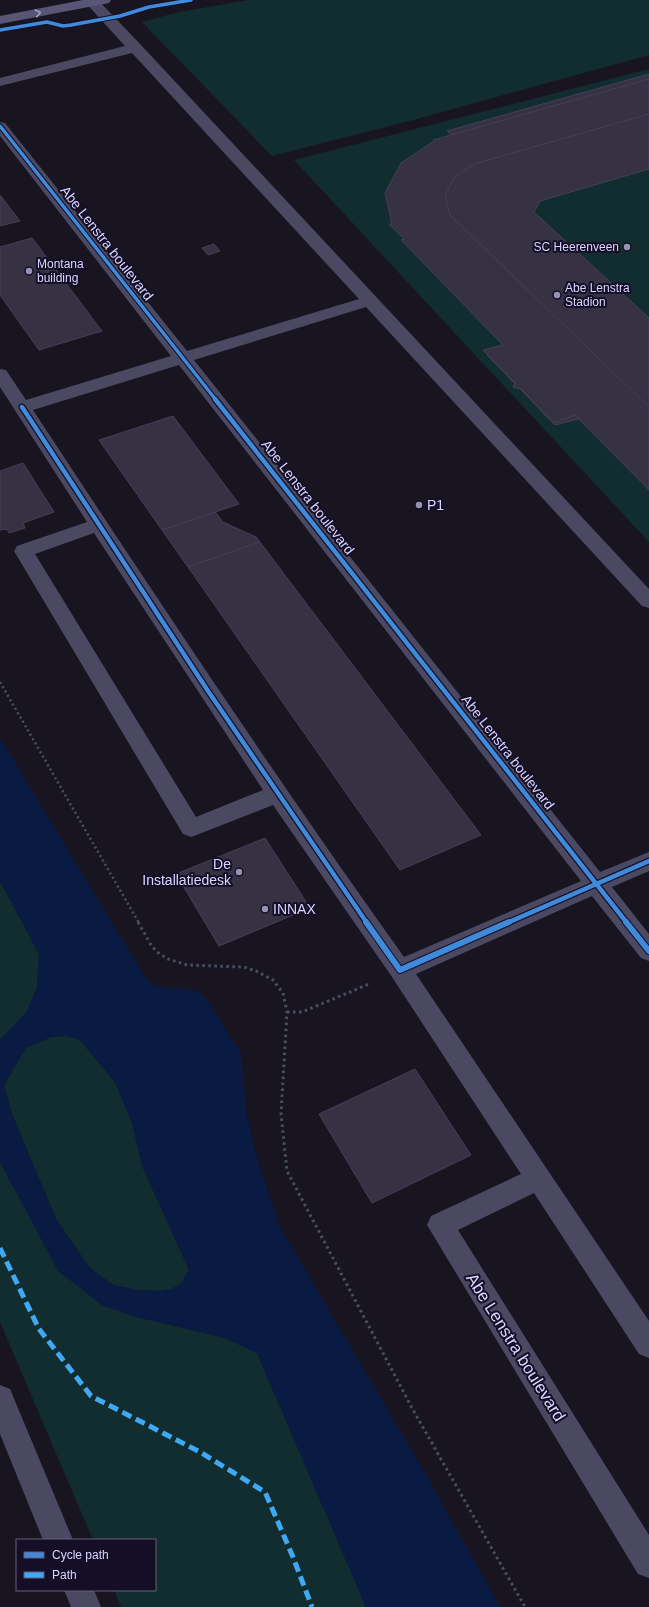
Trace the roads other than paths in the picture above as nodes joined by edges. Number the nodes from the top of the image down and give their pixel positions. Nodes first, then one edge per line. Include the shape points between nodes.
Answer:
1 (47, 0) edge
2 (95, 1) edge
3 (0, 10) edge
4 (0, 20) edge
5 (136, 48) junction
6 (0, 82) edge
7 (0, 126) edge
8 (370, 301) junction
9 (182, 358) junction
10 (0, 374) edge
11 (22, 407) junction
12 (98, 525) junction
13 (649, 601) edge
14 (277, 794) junction
15 (649, 861) edge
16 (596, 883) junction
17 (649, 951) edge
18 (400, 970) junction
19 (539, 1178) junction
20 (649, 1345) edge
21 (0, 1399) edge
22 (58, 1539) edge
23 (649, 1563) edge
24 (79, 1591) edge
25 (86, 1607) edge

1 - 3 main road
4 -> 2 main road
2 - 5 street
5 - 6 street
5 - 8 street
7 - 9 street, Abe Lenstra boulevard
8 - 9 street
8 - 13 street
9 - 11 street
9 - 16 street, Abe Lenstra boulevard
10 - 11 street
11 - 12 street
12 - 14 street
12 - 14 street via 24,551 191,828
14 - 18 street
15 - 16 street
16 - 17 street, Abe Lenstra boulevard
16 - 18 street
18 - 19 street
19 - 20 street
19 - 23 street, Abe Lenstra boulevard via 440,1225
21 - 22 street
24 - 25 street

